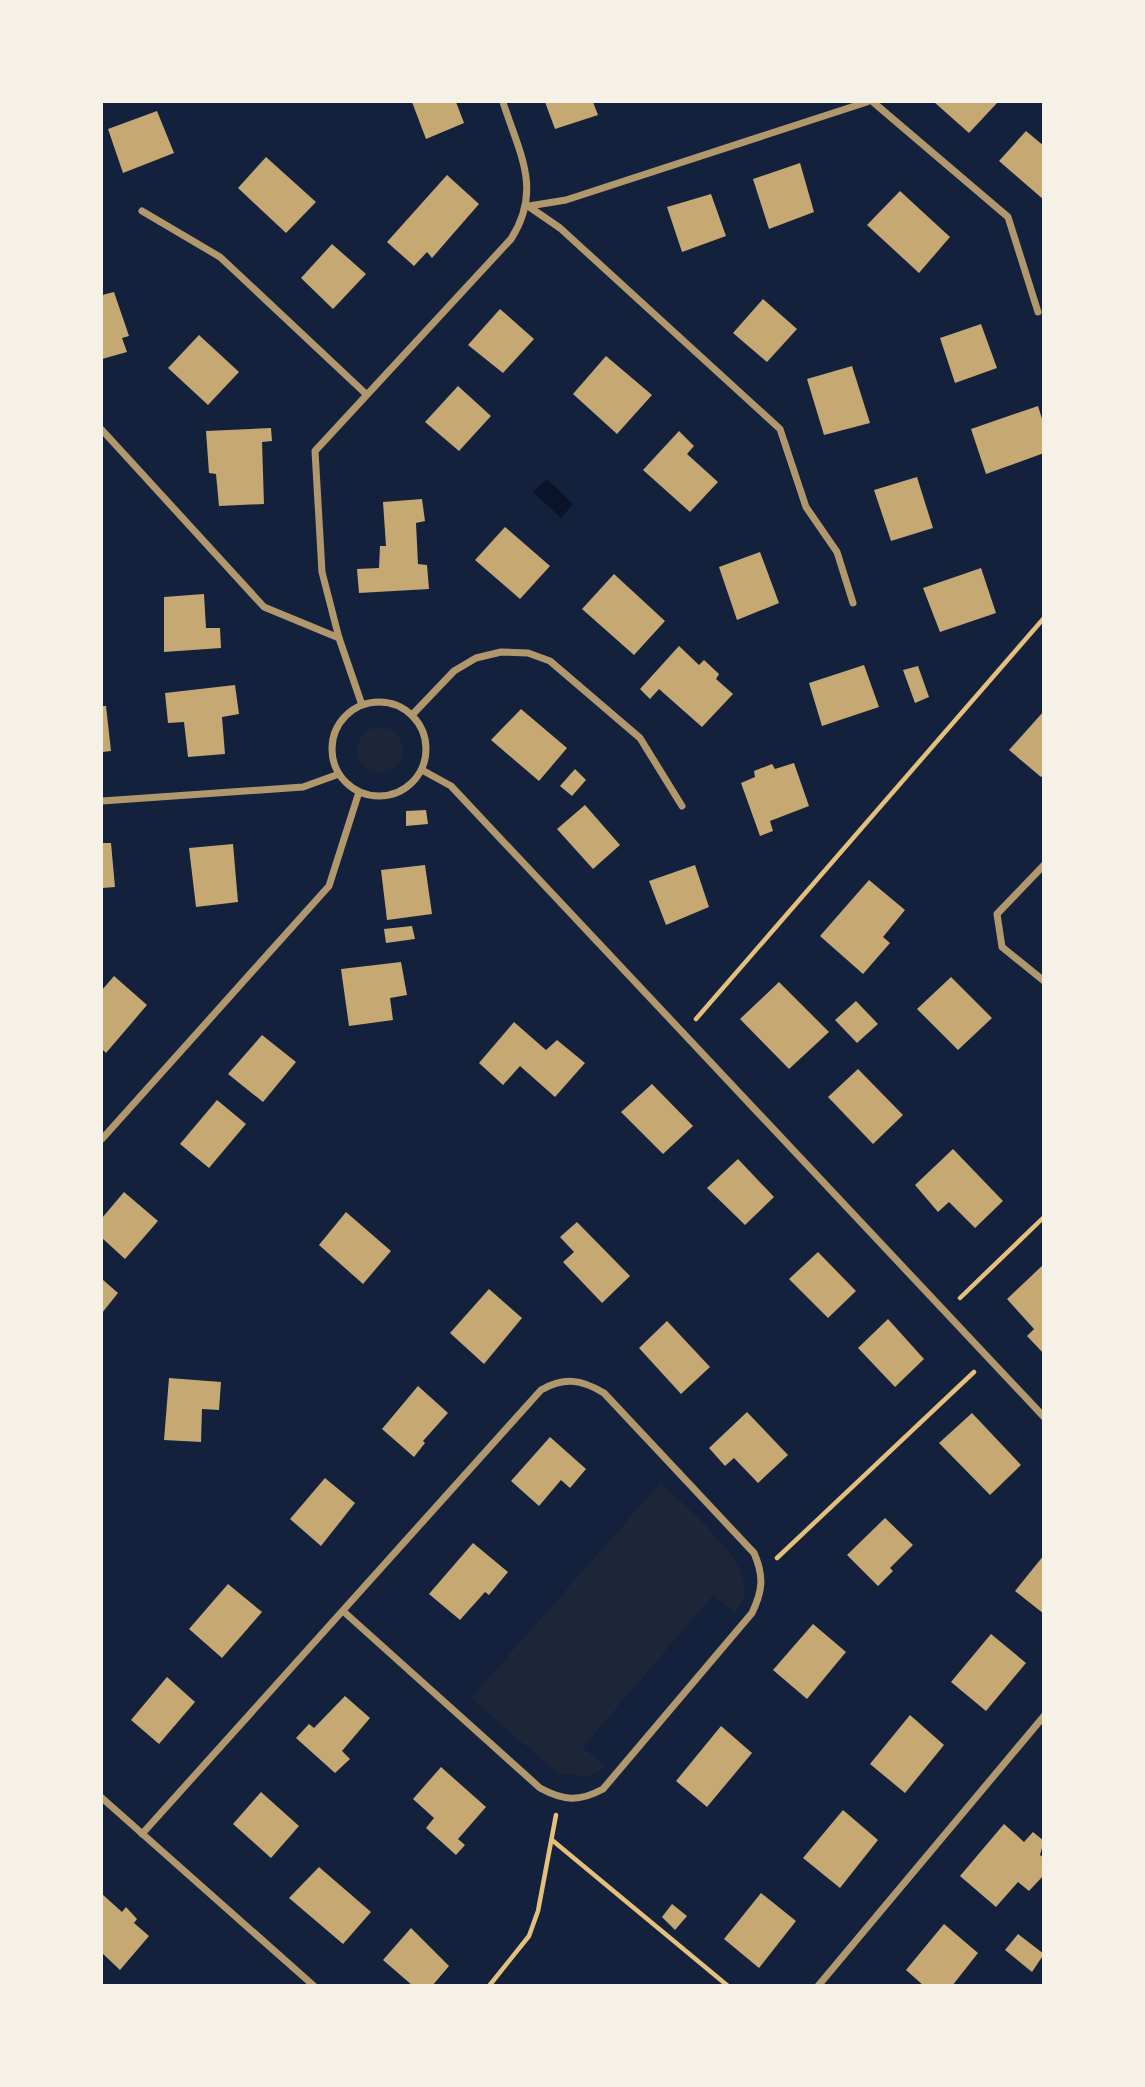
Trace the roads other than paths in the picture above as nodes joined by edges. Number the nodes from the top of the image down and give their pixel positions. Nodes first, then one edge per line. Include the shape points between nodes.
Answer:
1 (503, 102) edge
2 (870, 102) edge
3 (528, 206) junction
4 (142, 211) dead end
5 (1038, 312) dead end
6 (366, 394) junction
7 (102, 430) edge
8 (853, 603) dead end
9 (339, 638) junction
10 (362, 705) junction
11 (412, 715) junction
12 (422, 770) junction
13 (339, 774) junction
14 (359, 792) junction
15 (102, 801) edge
16 (682, 806) dead end
17 (1044, 865) edge
18 (1044, 981) edge
19 (102, 1139) edge
20 (1044, 1418) edge
21 (343, 1611) junction
22 (1044, 1716) edge
23 (102, 1798) edge
24 (142, 1834) junction
25 (314, 1986) edge
26 (818, 1986) edge

1 - 3 street via 529,187
2 - 3 street via 566,200
2 - 5 street via 1008,217
3 - 6 street via 511,239
3 - 8 street via 560,228 780,429 806,507 836,552
4 - 6 street via 220,257
6 - 9 street via 315,451 322,572
7 - 9 street via 264,607
9 - 10 street
10 - 11 street via 388,703
10 - 13 street via 350,712 335,734 332,748
11 - 12 street via 426,741
11 - 16 street via 454,671 476,658 500,652 528,653 550,661 640,738
12 - 14 street via 402,791 373,796
12 - 20 street via 451,786
13 - 14 street
13 - 15 street via 303,787
14 - 19 street via 329,886
17 - 18 street via 997,914 1002,947
21 - 21 street via 541,1390 557,1381 574,1380 604,1393 754,1553 762,1572 762,1592 752,1613 603,1789 583,1800 559,1798 540,1788
21 - 24 street
22 - 26 street
23 - 24 street
24 - 25 street

